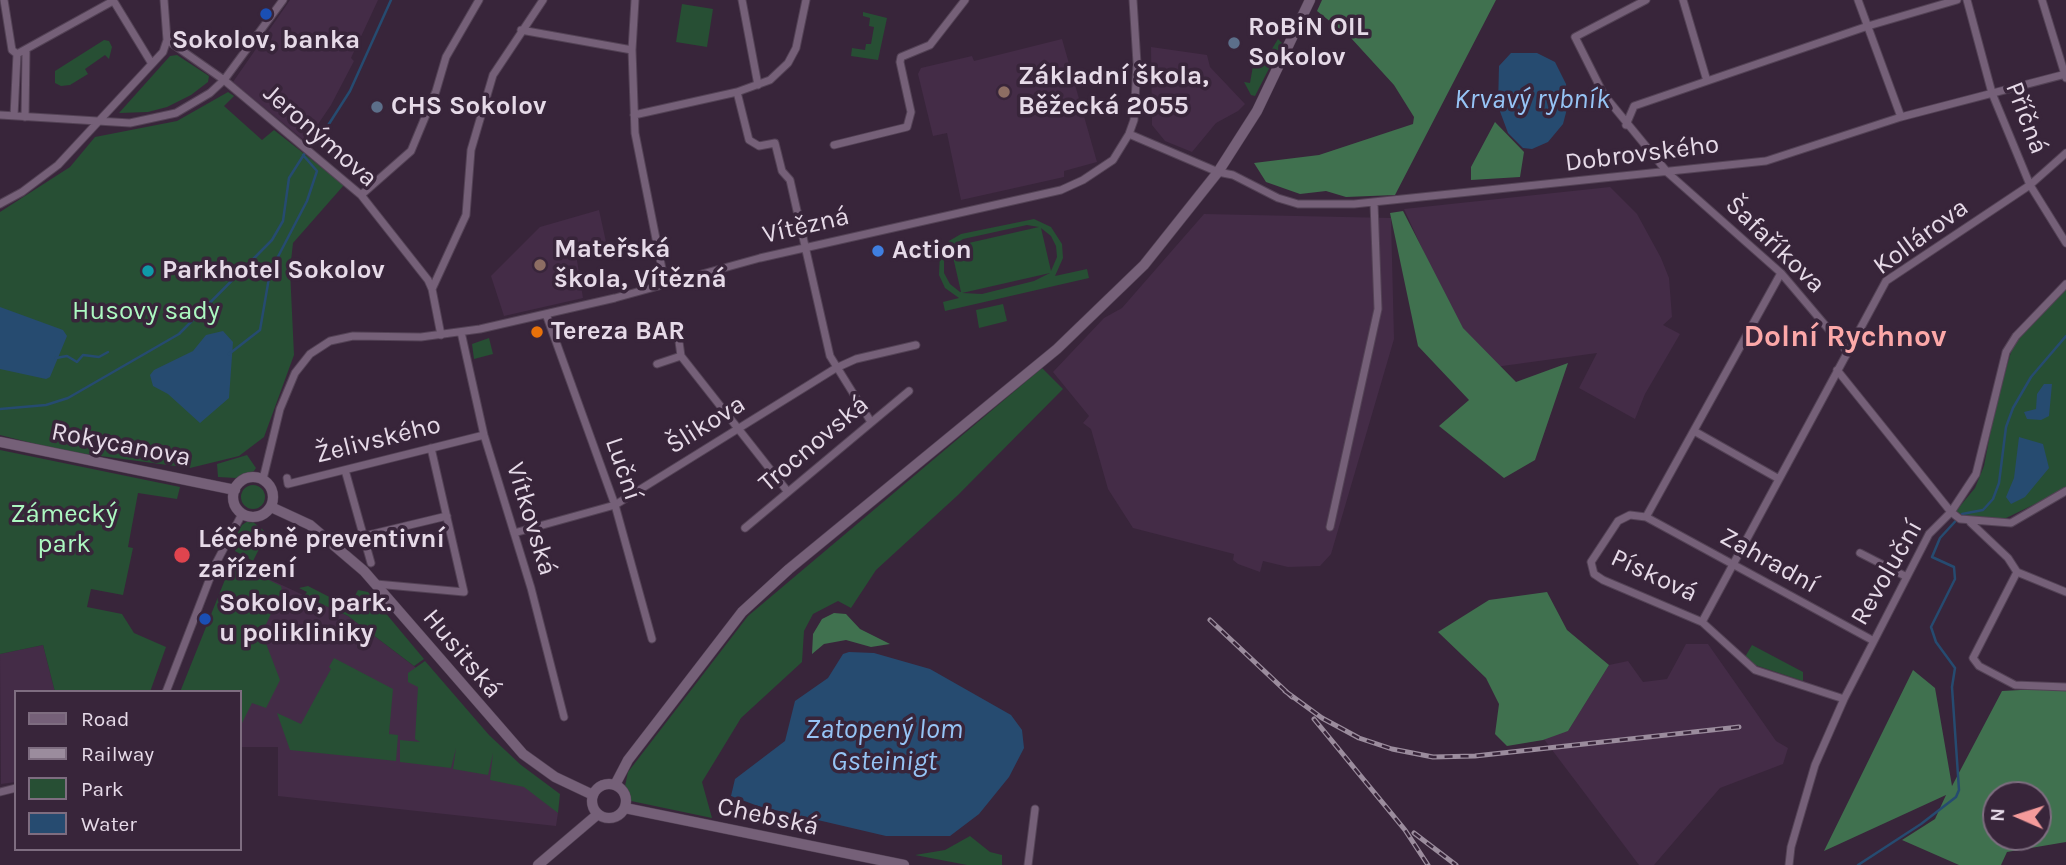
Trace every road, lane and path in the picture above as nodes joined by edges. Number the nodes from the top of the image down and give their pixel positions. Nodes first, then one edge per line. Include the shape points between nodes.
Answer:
1 (4, 0) edge
2 (113, 0) edge
3 (164, 0) edge
4 (283, 0) edge
5 (479, 0) edge
6 (543, 0) edge
7 (635, 0) edge
8 (742, 0) edge
9 (806, 0) edge
10 (965, 0) edge
11 (1133, 0) edge
12 (1310, 0) edge
13 (1646, 0) edge
14 (1683, 0) edge
15 (1858, 0) edge
16 (1957, 0) edge
17 (1967, 0) edge
18 (2042, 0) edge
19 (1868, 26) junction
20 (522, 30) junction
21 (167, 40) junction
22 (632, 50) junction
23 (22, 53) junction
24 (152, 64) junction
25 (2065, 76) edge
26 (225, 80) junction
27 (1707, 81) junction
28 (758, 85) junction
29 (737, 92) junction
30 (1992, 93) junction
31 (0, 115) edge
32 (634, 115) junction
33 (14, 117) junction
34 (25, 117) junction
35 (1901, 117) junction
36 (100, 123) junction
37 (1626, 125) junction
38 (1129, 134) junction
39 (834, 145) dead end
40 (2066, 153) edge
41 (1218, 173) junction
42 (1668, 173) junction
43 (2030, 185) junction
44 (360, 195) junction
45 (1374, 203) junction
46 (0, 204) edge
47 (2066, 243) edge
48 (805, 249) junction
49 (1781, 273) junction
50 (665, 284) junction
51 (2066, 284) edge
52 (432, 289) junction
53 (546, 314) junction
54 (677, 327) dead end
55 (461, 332) junction
56 (441, 335) junction
57 (916, 345) dead end
58 (1847, 351) junction
59 (681, 356) junction
60 (657, 364) dead end
61 (836, 368) junction
62 (1837, 370) junction
63 (909, 391) dead end
64 (871, 422) junction
65 (738, 430) junction
66 (1694, 431) junction
67 (484, 435) junction
68 (0, 442) edge
69 (431, 448) junction
70 (345, 470) junction
71 (287, 478) dead end
72 (263, 479) junction
73 (1779, 479) junction
74 (234, 489) junction
75 (2066, 491) edge
76 (788, 492) junction
77 (615, 505) junction
78 (271, 507) junction
79 (242, 514) junction
80 (1956, 515) junction
81 (447, 516) junction
82 (1646, 517) junction
83 (1970, 522) junction
84 (1329, 527) dead end
85 (745, 528) dead end
86 (514, 533) junction
87 (364, 536) junction
88 (1860, 553) dead end
89 (371, 563) dead end
90 (1734, 566) junction
91 (2017, 572) junction
92 (1905, 576) junction
93 (376, 584) junction
94 (2066, 592) edge
95 (1702, 622) junction
96 (652, 639) dead end
97 (1872, 640) junction
98 (2066, 687) edge
99 (167, 690) edge
100 (1844, 699) junction
101 (564, 718) dead end
102 (615, 785) junction
103 (593, 795) junction
104 (625, 808) junction
105 (1035, 809) dead end
106 (598, 814) junction
107 (538, 865) edge
108 (904, 865) edge
109 (1028, 865) edge
110 (1789, 865) edge

1 - 23 street via 12,50
2 - 23 street
2 - 24 street
3 - 21 street
4 - 26 street
5 - 44 street via 447,54 411,151
6 - 20 street
7 - 22 street
8 - 28 street
9 - 28 street via 792,56 780,72
10 - 39 street via 930,45 901,57 911,112 907,127
11 - 38 street, Vítězná via 1138,90
12 - 41 main road via 1257,111
13 - 37 street, Šafaříkova via 1575,37 1604,95
14 - 27 street
15 - 19 street
16 - 19 street
17 - 30 street, Příčná
18 - 25 street
19 - 27 street
19 - 35 street
20 - 22 street
20 - 52 street via 493,75 471,150 466,215
21 - 24 street
21 - 26 street, Jeronýmova
22 - 32 street
23 - 33 street
23 - 34 street
24 - 36 street
25 - 30 street, Dobrovského
26 - 36 street via 191,105 164,117
26 - 44 street, Jeronýmova
27 - 37 street via 1634,106
28 - 29 street
29 - 32 street
29 - 48 street via 749,140 759,146 775,143 782,171 790,180
30 - 35 street, Dobrovského
30 - 43 street, Příčná
31 - 33 street
32 - 50 street
33 - 34 street
34 - 36 street
35 - 42 street, Dobrovského via 1766,161
36 - 46 street via 50,171
37 - 42 street, Šafaříkova
38 - 41 street, Dobrovského
38 - 48 street, Vítězná via 1105,167 1061,190
40 - 43 street, Kollárova
41 - 45 street, Dobrovského via 1233,175 1298,204
41 - 102 main road via 1144,265 1057,349 741,612 628,760
42 - 45 street, Dobrovského
42 - 49 street, Šafaříkova
43 - 47 street, Příčná
43 - 58 street, Kollárova via 1886,281
44 - 52 street, Jeronýmova
45 - 84 street via 1378,309
48 - 50 street, Vítězná
48 - 61 street
49 - 58 street, Šafaříkova
49 - 66 street
50 - 53 street, Vítězná
51 - 80 street, Revoluční via 2032,317 2006,352 1982,456
52 - 56 street, Jeronýmova
53 - 55 street, Vítězná
53 - 77 street, Luční
54 - 59 street
55 - 56 street, Vítězná
55 - 67 street, Vítkovská
56 - 72 street, Vítězná via 344,337 316,348 289,386
57 - 61 street, Šlikova
58 - 62 street, Kollárova
59 - 60 street
59 - 65 street
61 - 64 street
61 - 65 street, Šlikova
62 - 73 street, Kollárova
62 - 80 street
63 - 64 street, Trocnovská
64 - 76 street, Trocnovská
65 - 76 street
65 - 77 street, Šlikova
66 - 73 street
66 - 82 street
67 - 69 street, Želivského
67 - 86 street, Vítkovská
68 - 74 main road, Rokycanova
69 - 70 street, Želivského
69 - 81 street
70 - 71 street, Želivského via 288,484
70 - 87 street
72 - 74 main road via 245,478
72 - 78 main road via 273,491
73 - 90 street, Kollárova
74 - 79 main road via 234,503
75 - 83 street via 2011,523
76 - 85 street, Trocnovská
77 - 86 street, Šlikova
77 - 96 street, Luční
78 - 79 main road via 256,517
78 - 93 main road, Husitská via 310,525
79 - 99 street via 215,565
80 - 83 street
80 - 92 street, Revoluční via 1930,534
81 - 87 street
81 - 93 street via 464,592
82 - 90 street, Zahradní
82 - 95 street, Písková via 1630,515 1618,521 1591,562 1594,574
83 - 91 street
86 - 101 street, Vítkovská
87 - 89 street
88 - 92 street
90 - 95 street, Písková
90 - 97 street, Zahradní
91 - 94 street
91 - 98 street via 1973,658 2015,685
92 - 97 street, Revoluční
93 - 103 main road, Husitská via 513,744 555,778
95 - 100 street, Písková via 1755,670
97 - 100 street, Revoluční
100 - 110 street, Revoluční via 1815,765
102 - 103 main road via 602,786
102 - 104 main road via 624,794
103 - 106 main road
104 - 106 main road via 611,818
104 - 108 main road, Chebská
105 - 109 street
106 - 107 main road

